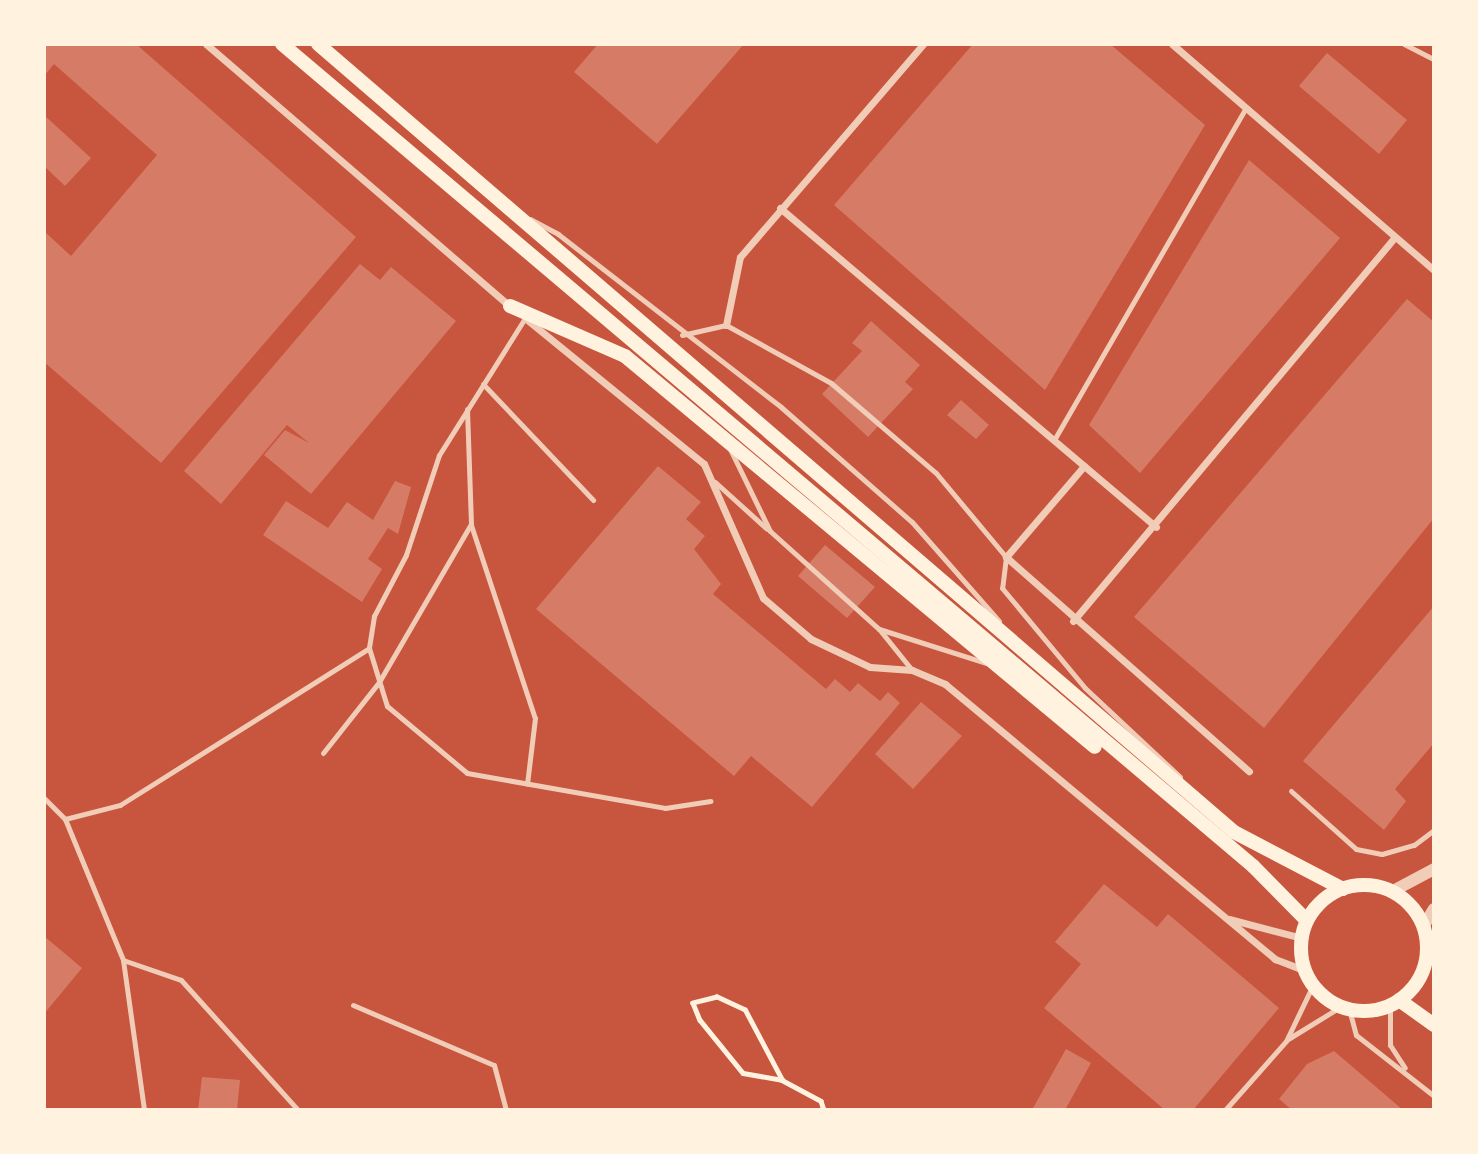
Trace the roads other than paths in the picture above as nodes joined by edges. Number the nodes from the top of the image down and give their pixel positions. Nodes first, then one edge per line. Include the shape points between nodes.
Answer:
1 (206, 44) edge
2 (282, 44) edge
3 (318, 44) edge
4 (923, 44) edge
5 (1172, 44) edge
6 (1404, 44) edge
7 (1434, 59) edge
8 (1246, 107) junction
9 (780, 208) junction
10 (510, 209) junction
11 (1395, 237) junction
12 (1434, 270) edge
13 (510, 306) junction
14 (525, 318) junction
15 (726, 325) junction
16 (682, 335) junction
17 (483, 384) junction
18 (699, 398) junction
19 (467, 410) junction
20 (726, 440) junction
21 (1054, 440) junction
22 (1084, 466) junction
23 (715, 482) junction
24 (593, 499) dead end
25 (471, 524) junction
26 (1156, 527) junction
27 (770, 531) junction
28 (1006, 556) junction
29 (1073, 621) junction
30 (879, 629) junction
31 (1014, 639) junction
32 (369, 648) junction
33 (999, 667) junction
34 (912, 670) junction
35 (380, 682) junction
36 (323, 752) dead end
37 (1131, 765) junction
38 (1249, 771) dead end
39 (527, 784) junction
40 (1291, 791) dead end
41 (44, 798) edge
42 (710, 801) dead end
43 (65, 819) junction
44 (1434, 830) edge
45 (1234, 832) junction
46 (1434, 869) edge
47 (1343, 889) junction
48 (1391, 892) junction
49 (1434, 908) edge
50 (1224, 918) junction
51 (1307, 920) junction
52 (1423, 927) junction
53 (1301, 938) junction
54 (123, 960) junction
55 (1430, 962) edge
56 (1304, 970) junction
57 (1312, 985) junction
58 (1394, 1003) junction
59 (353, 1005) dead end
60 (1345, 1008) junction
61 (1434, 1025) edge
62 (1286, 1041) junction
63 (1409, 1073) junction
64 (1434, 1096) edge
65 (145, 1110) edge
66 (298, 1110) edge
67 (506, 1110) edge
68 (1225, 1110) edge

1 - 13 street
2 - 18 main road
3 - 10 main road
4 - 9 street
5 - 8 street
6 - 7 lane
8 - 11 street
8 - 21 lane
9 - 15 street via 740,257
9 - 21 street
10 - 16 lane via 558,234
10 - 31 main road
11 - 12 street
11 - 26 street
13 - 14 street
13 - 20 main road via 625,356
14 - 17 lane
14 - 23 street via 704,464
15 - 16 lane
15 - 28 lane via 831,383 936,473
16 - 31 lane via 781,407 912,522
17 - 19 lane
17 - 24 lane
18 - 20 lane
18 - 37 main road
19 - 25 lane
19 - 32 lane via 439,455 406,555 374,616
20 - 27 lane
20 - 33 main road
21 - 22 street
22 - 26 street
22 - 28 street
23 - 27 lane
23 - 34 street via 763,598 811,639 845,656 870,667
25 - 35 lane
25 - 39 lane via 535,718
26 - 29 street
27 - 30 lane
28 - 29 street
28 - 45 lane via 1002,588 1010,598 1085,688
29 - 38 street
30 - 33 lane
30 - 34 lane
31 - 45 main road
32 - 35 lane
32 - 43 lane via 120,805
33 - 37 main road via 1096,748
34 - 50 street via 973,703
35 - 36 lane
35 - 39 lane via 387,706 467,773
37 - 51 main road
39 - 42 lane via 665,808
40 - 44 lane via 1356,849 1382,854 1414,845
41 - 43 lane
43 - 54 lane
45 - 47 main road
46 - 48 street
47 - 48 main road
47 - 51 main road
48 - 52 main road
49 - 52 street
50 - 53 street
50 - 56 street via 1275,959
51 - 53 main road
52 - 55 main road
53 - 56 main road
54 - 65 lane
54 - 66 lane via 181,980
55 - 58 main road via 1413,988
56 - 57 main road
57 - 60 main road
57 - 62 lane
58 - 60 main road
58 - 61 main road
58 - 63 lane via 1390,1045
59 - 67 lane via 494,1065
60 - 62 lane
60 - 63 lane via 1356,1035
62 - 68 lane
63 - 64 lane

